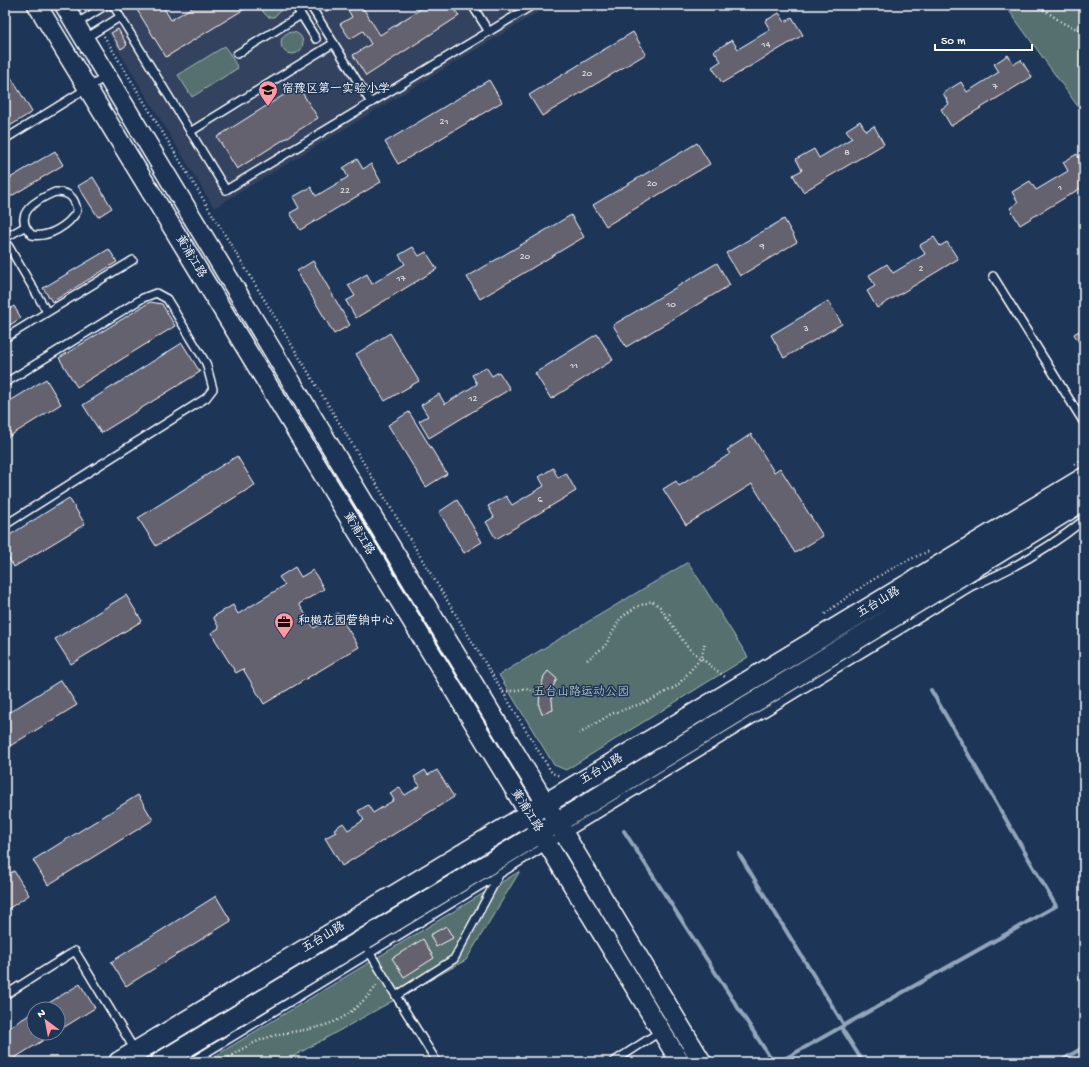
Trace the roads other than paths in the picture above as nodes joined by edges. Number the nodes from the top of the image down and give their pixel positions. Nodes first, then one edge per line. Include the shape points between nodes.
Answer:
1 (37, 5) edge
2 (64, 5) edge
3 (106, 5) edge
4 (113, 5) edge
5 (295, 5) edge
6 (310, 5) edge
7 (472, 5) edge
8 (533, 5) edge
9 (301, 15) junction
10 (120, 17) junction
11 (80, 31) junction
12 (489, 32) junction
13 (316, 39) dead end
14 (334, 43) junction
15 (237, 54) dead end
16 (107, 76) junction
17 (87, 88) junction
18 (371, 103) junction
19 (190, 132) junction
20 (5, 139) edge
21 (24, 226) junction
22 (5, 239) edge
23 (133, 260) dead end
24 (993, 276) dead end
25 (47, 312) junction
26 (5, 338) edge
27 (5, 383) edge
28 (1084, 423) edge
29 (1077, 472) edge
30 (1084, 500) edge
31 (1084, 520) edge
32 (5, 524) edge
33 (546, 804) junction
34 (528, 815) junction
35 (562, 828) junction
36 (543, 838) junction
37 (500, 874) junction
38 (366, 947) junction
39 (5, 995) edge
40 (396, 996) junction
41 (661, 1031) junction
42 (139, 1057) edge
43 (119, 1062) edge
44 (162, 1062) edge
45 (191, 1062) edge
46 (437, 1062) edge
47 (613, 1062) edge
48 (680, 1062) edge
49 (702, 1062) edge

1 - 17 street, 黄浦江路
2 - 11 street, 黄浦江路
3 - 11 lane
4 - 10 lane
5 - 9 lane
6 - 14 lane
7 - 12 lane
8 - 12 lane
9 - 13 lane
9 - 15 lane
10 - 11 lane via 100,29
10 - 19 lane
11 - 16 street, 黄浦江路
12 - 18 lane
14 - 18 lane
14 - 19 lane
16 - 17 lane
16 - 33 street, 黄浦江路
17 - 20 lane
17 - 34 street, 黄浦江路
18 - 19 lane via 226,190
21 - 21 lane via 26,212 44,196 55,192 67,192 76,204 78,211 73,218 56,230 37,236 32,235
21 - 22 lane
22 - 25 lane
23 - 25 lane
24 - 28 lane
25 - 26 lane
27 - 32 lane via 143,298 156,293 167,299 206,363 213,389 206,398
29 - 33 main road, 五台山路
30 - 35 main road, 五台山路
31 - 35 lane via 1061,539 1006,572 972,586
33 - 34 main road, 五台山路
33 - 35 street, 黄浦江路
34 - 36 street, 黄浦江路
34 - 42 main road, 五台山路
35 - 36 main road, 五台山路
35 - 49 street, 黄浦江路
36 - 37 lane
36 - 38 main road, 五台山路
36 - 41 street, 黄浦江路
37 - 38 lane
37 - 40 lane via 454,959
38 - 40 lane
38 - 44 main road, 五台山路
38 - 45 lane
39 - 42 lane via 75,951
40 - 46 lane
41 - 47 lane
41 - 48 street, 黄浦江路
42 - 43 main road, 五台山路

